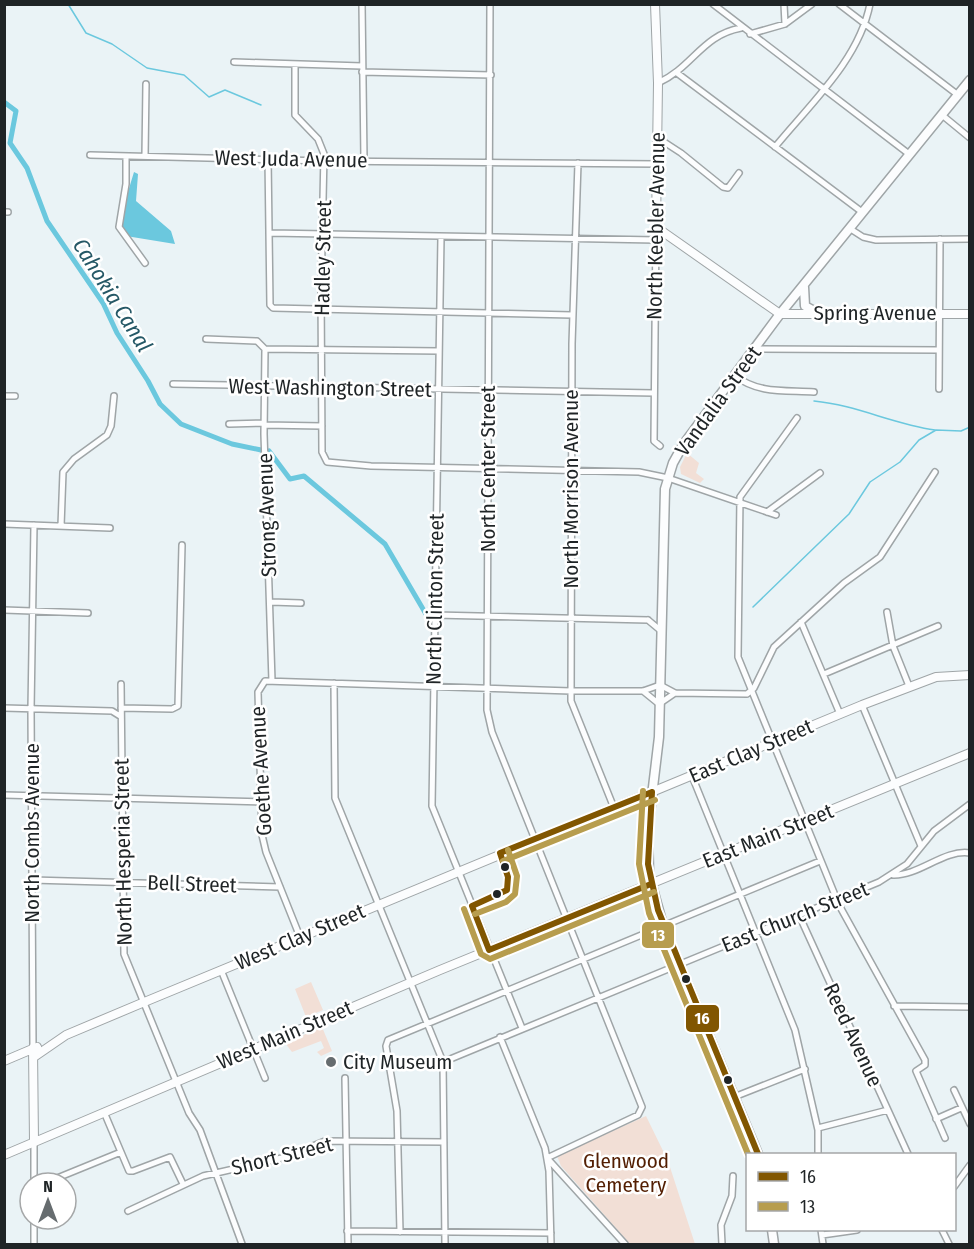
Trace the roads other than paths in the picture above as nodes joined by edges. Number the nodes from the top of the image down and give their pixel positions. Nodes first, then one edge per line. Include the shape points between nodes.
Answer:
1 (362, 4) edge
2 (490, 4) edge
3 (656, 4) edge
4 (713, 4) edge
5 (784, 4) edge
6 (812, 4) edge
7 (839, 4) edge
8 (870, 4) edge
9 (785, 24) junction
10 (866, 24) junction
11 (741, 27) junction
12 (750, 34) junction
13 (234, 62) dead end
14 (295, 64) junction
15 (363, 69) junction
16 (677, 73) junction
17 (491, 75) junction
18 (658, 83) junction
19 (146, 84) dead end
20 (968, 86) edge
21 (823, 88) junction
22 (958, 95) junction
23 (942, 115) junction
24 (658, 138) junction
25 (969, 138) edge
26 (775, 147) junction
27 (909, 154) junction
28 (90, 155) dead end
29 (126, 156) junction
30 (145, 156) junction
31 (268, 158) junction
32 (364, 160) junction
33 (324, 161) junction
34 (492, 162) junction
35 (578, 163) junction
36 (657, 164) junction
37 (739, 173) dead end
38 (862, 212) junction
39 (656, 227) junction
40 (849, 228) junction
41 (270, 233) junction
42 (323, 234) junction
43 (441, 237) junction
44 (491, 238) junction
45 (575, 239) junction
46 (969, 239) edge
47 (656, 240) junction
48 (940, 240) junction
49 (146, 263) dead end
50 (805, 284) junction
51 (321, 310) junction
52 (440, 312) junction
53 (490, 313) junction
54 (818, 313) junction
55 (939, 313) junction
56 (780, 314) junction
57 (969, 314) edge
58 (572, 315) junction
59 (206, 339) dead end
60 (265, 349) junction
61 (321, 349) junction
62 (756, 350) junction
63 (939, 350) junction
64 (439, 351) junction
65 (736, 376) junction
66 (173, 384) dead end
67 (264, 386) junction
68 (322, 387) junction
69 (438, 389) junction
70 (939, 389) dead end
71 (488, 390) junction
72 (571, 392) junction
73 (814, 392) dead end
74 (654, 393) junction
75 (4, 396) edge
76 (15, 396) dead end
77 (114, 396) dead end
78 (796, 418) dead end
79 (229, 424) dead end
80 (264, 424) junction
81 (322, 426) junction
82 (660, 446) dead end
83 (437, 467) junction
84 (487, 468) junction
85 (571, 470) junction
86 (935, 472) dead end
87 (820, 473) dead end
88 (668, 478) junction
89 (738, 502) junction
90 (767, 512) junction
91 (776, 515) dead end
92 (4, 524) edge
93 (34, 525) junction
94 (61, 526) junction
95 (110, 528) dead end
96 (182, 545) dead end
97 (271, 602) junction
98 (301, 603) dead end
99 (4, 610) edge
100 (33, 611) junction
101 (661, 611) junction
102 (887, 612) dead end
103 (88, 613) dead end
104 (435, 615) junction
105 (487, 616) junction
106 (571, 618) junction
107 (648, 620) junction
108 (801, 622) junction
109 (938, 626) dead end
110 (660, 630) junction
111 (894, 646) junction
112 (824, 674) junction
113 (969, 675) edge
114 (272, 681) junction
115 (334, 683) junction
116 (121, 684) dead end
117 (660, 685) junction
118 (909, 686) junction
119 (434, 687) junction
120 (487, 688) junction
121 (571, 691) junction
122 (643, 691) junction
123 (750, 692) junction
124 (675, 693) junction
125 (659, 704) junction
126 (862, 705) junction
127 (4, 708) edge
128 (122, 708) junction
129 (31, 709) junction
130 (840, 714) junction
131 (121, 718) junction
132 (771, 743) junction
133 (969, 753) edge
134 (692, 776) junction
135 (894, 784) junction
136 (652, 792) junction
137 (4, 795) edge
138 (32, 795) junction
139 (122, 797) junction
140 (261, 802) junction
141 (969, 804) edge
142 (614, 808) junction
143 (804, 821) junction
144 (535, 839) junction
145 (921, 846) junction
146 (969, 853) edge
147 (725, 854) junction
148 (820, 861) junction
149 (457, 871) junction
150 (891, 875) junction
151 (32, 880) junction
152 (122, 882) junction
153 (651, 884) junction
154 (280, 887) junction
155 (741, 894) junction
156 (837, 900) junction
157 (378, 904) junction
158 (799, 915) junction
159 (567, 918) junction
160 (663, 925) junction
161 (757, 932) junction
162 (300, 937) junction
163 (489, 950) junction
164 (584, 958) junction
165 (680, 964) junction
166 (221, 970) junction
167 (410, 982) junction
168 (506, 990) junction
169 (600, 997) junction
170 (142, 1003) junction
171 (894, 1006) junction
172 (969, 1007) edge
173 (427, 1022) junction
174 (522, 1028) junction
175 (500, 1037) junction
176 (254, 1048) junction
177 (33, 1052) junction
178 (4, 1061) edge
179 (443, 1062) junction
180 (805, 1069) junction
181 (265, 1078) dead end
182 (345, 1078) dead end
183 (176, 1081) junction
184 (954, 1090) dead end
185 (735, 1097) junction
186 (961, 1108) junction
187 (888, 1110) junction
188 (104, 1112) junction
189 (936, 1119) junction
190 (969, 1124) edge
191 (818, 1128) junction
192 (945, 1138) dead end
193 (346, 1141) junction
194 (398, 1141) junction
195 (34, 1142) junction
196 (444, 1142) junction
197 (121, 1152) junction
198 (757, 1153) edge
199 (818, 1153) edge
200 (907, 1153) edge
201 (4, 1155) edge
202 (547, 1158) junction
203 (969, 1164) edge
204 (34, 1171) edge
205 (74, 1171) edge
206 (217, 1172) junction
207 (733, 1176) dead end
208 (183, 1184) junction
209 (956, 1184) edge
210 (128, 1211) dead end
211 (347, 1231) junction
212 (839, 1231) edge
213 (942, 1231) edge
214 (400, 1232) junction
215 (821, 1232) edge
216 (445, 1233) junction
217 (551, 1233) junction
218 (243, 1244) edge
219 (348, 1245) edge
220 (445, 1245) edge
221 (551, 1245) edge
222 (625, 1245) edge
223 (722, 1245) edge
224 (824, 1245) edge
225 (949, 1245) edge

1 - 15 street
2 - 17 street, North Center Street
3 - 18 main road, North Keebler Avenue
4 - 11 street
5 - 9 street
6 - 9 street
7 - 10 street
8 - 10 street
9 - 12 street
10 - 21 street via 850,54
10 - 22 street
11 - 12 street
11 - 16 street via 709,40
12 - 21 street
13 - 14 street
14 - 15 street
14 - 33 street, Hadley Street via 295,115 321,144
15 - 17 street
15 - 32 street
16 - 18 street
16 - 26 street
17 - 34 street, North Center Street
18 - 24 main road, North Keebler Avenue
19 - 30 street
20 - 22 main road, Vandalia Street
21 - 26 street
21 - 27 street
22 - 23 main road, Vandalia Street
23 - 25 street
23 - 27 main road, Vandalia Street
24 - 36 main road, North Keebler Avenue
24 - 37 street via 723,187 729,189
26 - 38 street
27 - 38 main road, Vandalia Street
28 - 29 street, West Juda Avenue
29 - 30 street, West Juda Avenue
29 - 49 street via 119,227
30 - 31 street, West Juda Avenue
31 - 33 street, West Juda Avenue
31 - 41 street
32 - 33 street, West Juda Avenue
32 - 34 street, West Juda Avenue
33 - 42 street, Hadley Street
34 - 35 street, West Juda Avenue
34 - 44 street, North Center Street
35 - 36 street, West Juda Avenue
35 - 45 street, North Morrison Avenue
36 - 39 main road, North Keebler Avenue
38 - 40 main road, Vandalia Street
39 - 47 street, North Keebler Avenue
39 - 56 main road
40 - 48 street via 876,240
40 - 50 main road, Vandalia Street
41 - 42 street
41 - 51 street via 270,307
42 - 43 street
42 - 51 street, Hadley Street
43 - 44 street
43 - 52 street, North Clinton Street
44 - 45 street
44 - 53 street, North Center Street
45 - 47 street
45 - 58 street, North Morrison Avenue
46 - 48 street
47 - 74 street, North Keebler Avenue
48 - 55 street
50 - 54 main road via 805,306
50 - 56 main road, Vandalia Street
51 - 52 street
51 - 61 street, Hadley Street
52 - 53 street
52 - 64 street, North Clinton Street
53 - 58 street
53 - 71 street, North Center Street
54 - 55 main road, Spring Avenue
54 - 56 main road, Spring Avenue
55 - 57 main road, Spring Avenue
55 - 63 street
56 - 62 main road, Vandalia Street
58 - 72 street, North Morrison Avenue
59 - 60 street via 257,342
60 - 61 street
60 - 67 street, Strong Avenue
61 - 64 street
61 - 68 street, Hadley Street
62 - 63 street
62 - 65 main road, Vandalia Street
63 - 70 street
64 - 69 street, North Clinton Street
65 - 73 street via 762,389
65 - 88 main road, Vandalia Street via 682,445
66 - 67 street, West Washington Street
67 - 68 street, West Washington Street
67 - 80 street, Strong Avenue
68 - 69 street, West Washington Street
68 - 81 street, Hadley Street
69 - 71 street, West Washington Street
69 - 83 street, North Clinton Street
71 - 72 street, West Washington Street
71 - 84 street, North Center Street
72 - 74 street, West Washington Street
72 - 85 street, North Morrison Avenue
74 - 82 street, North Keebler Avenue via 654,441
75 - 76 street
77 - 94 street via 107,435 63,472
78 - 89 street
79 - 80 street
80 - 81 street
80 - 97 street, Strong Avenue
81 - 83 street, Hadley Street via 322,452 331,465
83 - 84 street
83 - 104 street, North Clinton Street
84 - 85 street
84 - 105 street, North Center Street
85 - 88 street via 632,471
85 - 106 street, North Morrison Avenue
86 - 108 street via 880,557
87 - 90 street
88 - 89 street
88 - 101 main road, Vandalia Street via 663,512
89 - 90 street
89 - 123 street via 737,649
90 - 91 street
92 - 93 street
93 - 94 street
93 - 100 street, North Combs Avenue
94 - 95 street
96 - 128 street via 179,703 177,708
97 - 98 street
97 - 114 street, Strong Avenue
99 - 100 street
100 - 103 street
100 - 129 street, North Combs Avenue
101 - 107 street
101 - 110 main road, Vandalia Street
102 - 111 street
104 - 105 street
104 - 119 street, North Clinton Street
105 - 106 street
105 - 120 street, North Center Street
106 - 107 street
106 - 121 street, North Morrison Avenue
107 - 110 street
108 - 112 street
108 - 123 street via 774,647
109 - 111 street
110 - 117 main road, Vandalia Street
111 - 112 street
111 - 118 street
112 - 130 street
113 - 118 main road, East Clay Street via 944,676
114 - 115 street
114 - 140 street, Goethe Avenue via 264,681 258,692
115 - 119 street
115 - 157 street via 335,798
116 - 128 street, North Hesperia Street
117 - 122 street
117 - 124 street
117 - 125 main road, Vandalia Street
118 - 126 main road, East Clay Street
119 - 120 street
119 - 149 street, North Clinton Street via 432,806
120 - 121 street
120 - 144 street, North Center Street via 490,728
121 - 122 street
121 - 142 street, North Morrison Avenue via 572,705
122 - 125 street
123 - 124 street
123 - 132 street
124 - 125 street
125 - 136 main road, Vandalia Street
126 - 130 main road, East Clay Street
126 - 135 street
127 - 129 street
128 - 131 street, North Hesperia Street
129 - 131 street via 112,711
129 - 138 street, North Combs Avenue
130 - 132 main road, East Clay Street
131 - 139 street, North Hesperia Street
132 - 134 main road, East Clay Street
132 - 143 street
133 - 135 main road, East Main Street
134 - 136 main road, East Clay Street
134 - 147 street
135 - 143 main road, East Main Street
135 - 145 street
136 - 142 main road, East Clay Street
136 - 153 main road, Vandalia Street via 647,845
137 - 138 street
138 - 139 street
138 - 151 street, North Combs Avenue
139 - 140 street
139 - 152 street, North Hesperia Street
140 - 154 street, Goethe Avenue via 263,842
141 - 145 street, East Church Street
142 - 144 main road, East Clay Street
143 - 147 main road, East Main Street
143 - 148 street
144 - 149 main road, West Clay Street
144 - 159 street, North Center Street
145 - 150 street, East Church Street via 907,864
146 - 150 street
147 - 153 main road, East Main Street
147 - 155 street
148 - 155 street
148 - 156 street
149 - 157 main road, West Clay Street
149 - 163 street, North Clinton Street
150 - 156 street, East Church Street
151 - 152 street, Bell Street
151 - 177 street, North Combs Avenue
152 - 154 street, Bell Street
152 - 170 street, North Hesperia Street via 124,954
153 - 159 main road, East Main Street
153 - 160 main road, Vandalia Street
154 - 162 street, Goethe Avenue
155 - 160 street
155 - 161 street
156 - 158 street, East Church Street
156 - 171 street
157 - 162 main road, West Clay Street
157 - 167 street
158 - 161 street, East Church Street
158 - 187 street, Reed Avenue
159 - 163 main road, West Main Street
159 - 164 street, North Center Street
160 - 164 street
160 - 165 main road, Vandalia Street
161 - 165 street, East Church Street
161 - 180 street via 792,1020
162 - 166 main road, West Clay Street
163 - 167 main road, West Main Street
163 - 168 street, North Clinton Street
164 - 168 street
164 - 169 street, North Center Street
165 - 169 street, East Church Street
165 - 185 main road, Vandalia Street
166 - 170 main road, West Clay Street
166 - 176 street
167 - 173 street
167 - 176 main road, West Main Street
168 - 173 street
168 - 174 street, North Clinton Street
169 - 174 street, East Church Street
169 - 202 street, North Center Street via 642,1112
170 - 177 main road, West Clay Street
170 - 183 street, North Hesperia Street
171 - 172 street
171 - 189 street via 925,1060 925,1065 916,1071
173 - 179 street
173 - 194 street via 388,1040
174 - 175 street, East Church Street
175 - 179 street, East Church Street
175 - 202 street
176 - 181 street
176 - 183 main road, West Main Street
177 - 178 main road, West Clay Street
177 - 195 main road, North Combs Avenue
179 - 196 street
180 - 185 street
180 - 191 street
182 - 193 street
183 - 188 main road, West Main Street
183 - 206 street, North Hesperia Street
184 - 186 street
185 - 198 main road, Vandalia Street
186 - 189 street
186 - 190 street
187 - 191 street
187 - 200 street, Reed Avenue
188 - 195 main road, West Main Street
188 - 197 street
189 - 192 street
191 - 199 street
193 - 194 street, Short Street
193 - 206 street, Short Street via 321,1142 286,1157
193 - 211 street
194 - 196 street, Short Street
194 - 214 street
195 - 201 main road, West Main Street
195 - 204 street
196 - 216 street
197 - 205 street
197 - 208 street via 131,1172 170,1157
202 - 217 street
202 - 222 street
203 - 209 street
206 - 208 street, Short Street
206 - 218 street, North Hesperia Street
207 - 223 street via 732,1196 721,1225
208 - 210 street, Short Street
211 - 214 street
211 - 219 street
212 - 215 street
213 - 225 street
214 - 216 street
215 - 224 street
216 - 217 street
216 - 220 street
217 - 221 street

